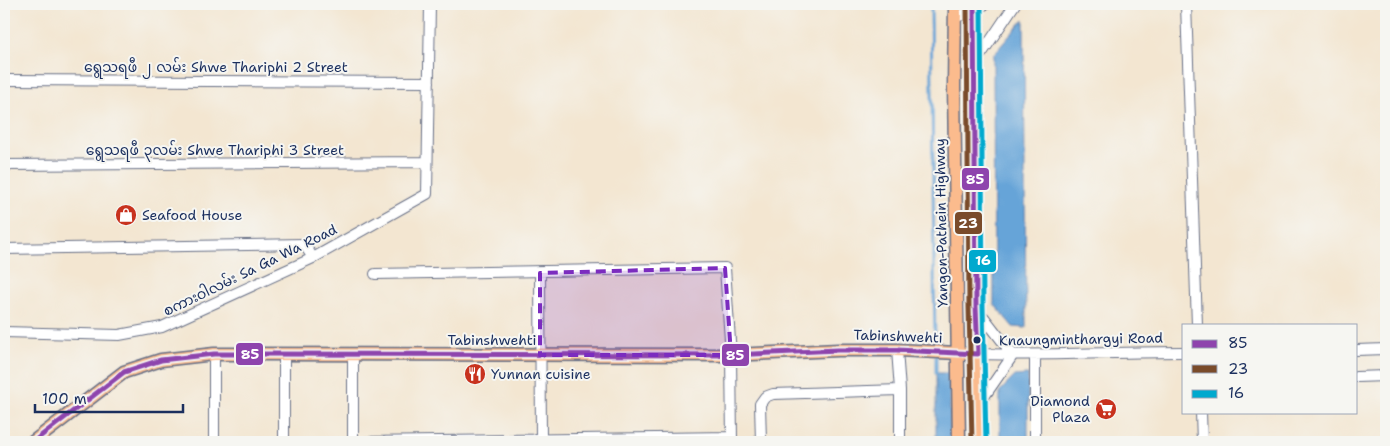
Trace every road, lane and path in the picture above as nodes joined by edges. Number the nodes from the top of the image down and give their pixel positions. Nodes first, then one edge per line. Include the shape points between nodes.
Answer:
1 (430, 4) edge
2 (955, 4) edge
3 (986, 4) edge
4 (1015, 4) edge
5 (1186, 4) edge
6 (974, 7) edge
7 (955, 18) junction
8 (974, 65) junction
9 (4, 80) edge
10 (429, 82) junction
11 (427, 162) junction
12 (4, 165) edge
13 (4, 248) edge
14 (313, 258) junction
15 (540, 273) junction
16 (375, 274) dead end
17 (976, 307) junction
18 (1197, 324) edge
19 (4, 332) edge
20 (1386, 349) edge
21 (897, 350) junction
22 (1358, 350) edge
23 (1182, 352) edge
24 (959, 353) junction
25 (214, 354) junction
26 (284, 354) junction
27 (353, 354) junction
28 (978, 354) junction
29 (540, 355) junction
30 (731, 355) junction
31 (1013, 355) junction
32 (1035, 355) junction
33 (1386, 376) edge
34 (1358, 377) edge
35 (900, 390) junction
36 (979, 404) junction
37 (1201, 414) edge
38 (541, 440) junction
39 (662, 440) edge
40 (732, 440) edge
41 (594, 441) edge
42 (33, 442) edge
43 (214, 442) edge
44 (284, 442) edge
45 (353, 442) edge
46 (361, 442) edge
47 (761, 442) edge
48 (900, 442) edge
49 (960, 442) edge
50 (979, 442) edge
51 (1036, 442) edge
52 (1202, 442) edge

1 - 10 street, စကားဝါလမ်း Sa Ga Wa Road
2 - 7 main road, Yangon-Pathein Highway
3 - 6 street
4 - 8 street
5 - 18 street
6 - 7 street
6 - 8 main road
7 - 24 main road, Yangon-Pathein Highway
8 - 17 main road
9 - 10 street, ရွေသရဖီ ၂ လမ်း Shwe Thariphi 2 Street
10 - 11 street, စကားဝါလမ်း Sa Ga Wa Road
11 - 12 street, ရွေသရဖီ ၃လမ်း Shwe Thariphi 3 Street
11 - 14 street, စကားဝါလမ်း Sa Ga Wa Road via 427,194
13 - 14 street via 304,244
14 - 19 street, စကားဝါလမ်း Sa Ga Wa Road via 162,328 119,335
15 - 16 street
15 - 29 street
15 - 30 street via 725,268
17 - 28 main road
17 - 31 street
20 - 22 street
21 - 24 main road, Tabinshwehti
21 - 30 main road, Tabinshwehti
21 - 35 street
23 - 32 street, Knaungminthargyi Road
24 - 28 main road, Tabinshwehti
24 - 49 main road, Yangon-Pathein Highway
25 - 26 main road, Tabinshwehti
25 - 42 main road, Tabinshwehti via 161,360 124,372
25 - 43 street
26 - 27 main road, Tabinshwehti
26 - 44 street
27 - 29 main road, Tabinshwehti
27 - 45 street
28 - 31 street, Knaungminthargyi Road
28 - 36 main road
29 - 30 main road, Tabinshwehti
29 - 38 street
30 - 40 street
31 - 32 street, Knaungminthargyi Road
31 - 36 street
32 - 51 street
33 - 34 street
35 - 47 street via 773,394 760,404
35 - 48 street
36 - 50 main road
37 - 52 street
38 - 41 street
38 - 46 street
39 - 40 street
39 - 41 street

